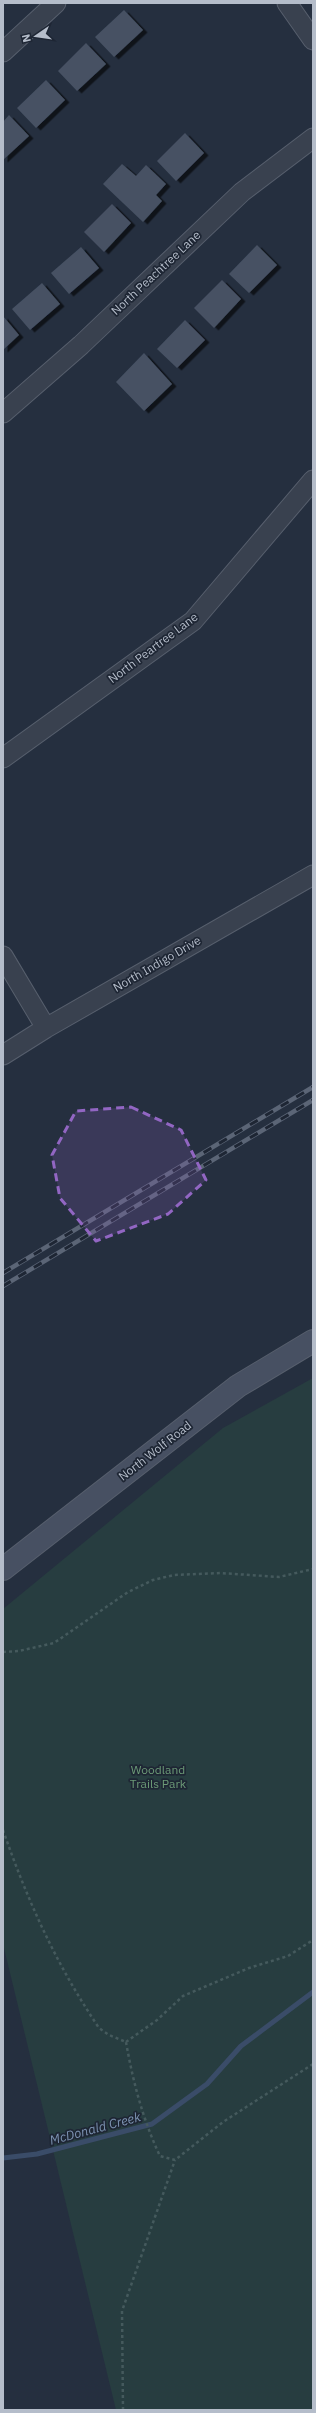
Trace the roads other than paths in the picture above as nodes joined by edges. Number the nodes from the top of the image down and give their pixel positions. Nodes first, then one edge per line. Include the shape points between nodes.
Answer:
1 (56, 3) edge
2 (287, 3) edge
3 (313, 40) edge
4 (3, 52) edge
5 (313, 138) edge
6 (3, 413) edge
7 (313, 480) edge
8 (3, 758) edge
9 (313, 875) edge
10 (3, 956) edge
11 (46, 1028) junction
12 (3, 1055) edge
13 (313, 1341) edge
14 (3, 1569) edge

1 - 4 street
2 - 3 street
5 - 6 street, North Peachtree Lane via 242,192 81,345
7 - 8 street, North Peartree Lane via 193,621
9 - 11 street, North Indigo Drive
10 - 11 street
11 - 12 street, North Indigo Drive
13 - 14 main road, North Wolf Road via 238,1386

